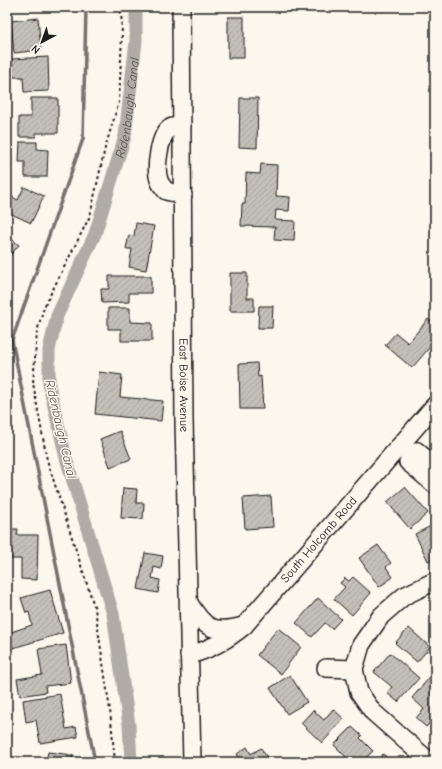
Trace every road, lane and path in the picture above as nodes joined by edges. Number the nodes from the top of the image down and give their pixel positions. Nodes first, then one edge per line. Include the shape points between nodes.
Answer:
1 (121, 7) edge
2 (182, 7) edge
3 (182, 126) junction
4 (183, 195) junction
5 (435, 405) edge
6 (405, 450) junction
7 (435, 467) edge
8 (435, 485) edge
9 (435, 581) edge
10 (188, 601) junction
11 (244, 626) junction
12 (189, 655) junction
13 (326, 668) dead end
14 (354, 669) junction
15 (115, 762) edge
16 (192, 762) edge
17 (430, 762) edge

1 - 15 path via 119,102 105,148 90,216 44,307 37,332 33,383 47,460 95,609
2 - 3 street, East Boise Avenue
3 - 4 street, East Boise Avenue
3 - 4 street via 172,127 164,134 158,153 158,175 166,191
4 - 10 street, East Boise Avenue
5 - 6 street, South Holcomb Road
6 - 7 street via 417,451
6 - 8 street via 408,462
6 - 11 street, South Holcomb Road
9 - 14 street via 404,596 381,616 361,645
10 - 11 street via 200,621 212,628 230,630
10 - 12 street, East Boise Avenue
11 - 12 street, South Holcomb Road via 230,639 204,652
12 - 16 street, East Boise Avenue
13 - 14 street
14 - 17 street via 359,692 373,712

